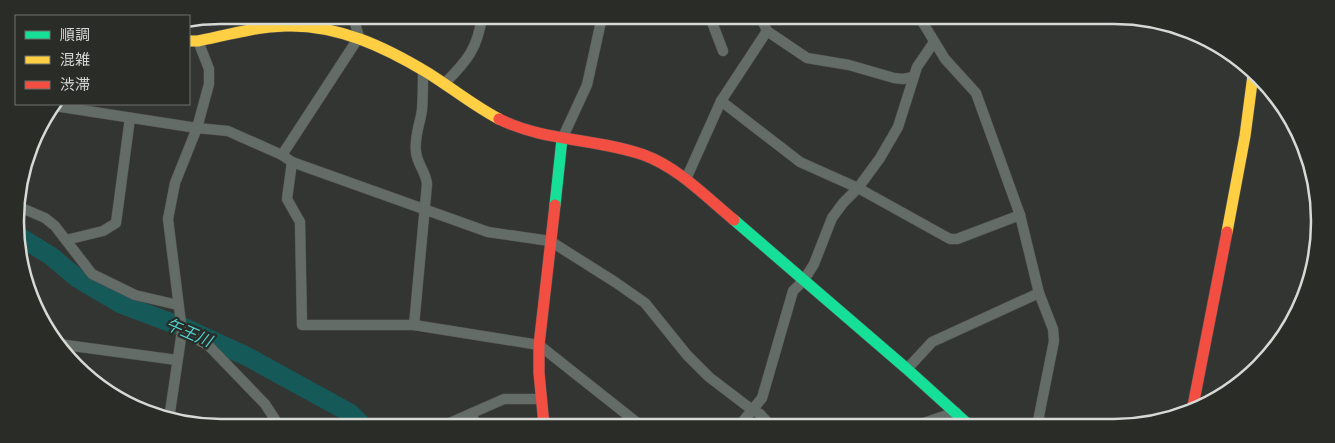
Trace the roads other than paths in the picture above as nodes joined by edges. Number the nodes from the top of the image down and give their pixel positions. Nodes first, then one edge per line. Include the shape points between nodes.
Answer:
1 (355, 24) edge
2 (481, 24) edge
3 (600, 24) edge
4 (713, 24) edge
5 (764, 24) edge
6 (924, 24) edge
7 (767, 31) junction
8 (359, 37) junction
9 (193, 41) edge
10 (934, 42) junction
11 (723, 51) dead end
12 (423, 71) junction
13 (913, 77) junction
14 (1252, 81) edge
15 (445, 83) junction
16 (721, 100) junction
17 (61, 107) edge
18 (130, 118) junction
19 (197, 128) junction
20 (562, 139) junction
21 (282, 155) junction
22 (292, 162) junction
23 (686, 179) junction
24 (858, 188) junction
25 (24, 209) edge
26 (425, 210) junction
27 (1020, 215) junction
28 (66, 240) junction
29 (550, 241) junction
30 (804, 280) junction
31 (1039, 293) junction
32 (178, 306) junction
33 (414, 324) junction
34 (182, 330) junction
35 (68, 345) edge
36 (539, 345) junction
37 (177, 360) junction
38 (907, 369) junction
39 (540, 399) junction
40 (1194, 402) edge
41 (754, 409) junction
42 (956, 412) junction
43 (170, 413) edge
44 (472, 413) junction
45 (275, 419) edge
46 (458, 419) edge
47 (474, 419) edge
48 (543, 419) edge
49 (632, 419) edge
50 (745, 419) edge
51 (764, 419) edge
52 (936, 419) edge
53 (963, 419) edge
54 (1038, 419) edge

1 - 8 street
2 - 15 street via 464,64
3 - 20 street via 587,85
4 - 11 street
5 - 7 street
6 - 10 street
7 - 13 street via 807,58 849,65 894,78
7 - 16 street
8 - 9 street via 332,29 287,26
8 - 12 street
8 - 21 street
9 - 19 street via 210,76
10 - 13 street
10 - 27 street via 976,93
12 - 15 street
12 - 26 street via 420,126 415,139 416,157 427,176
13 - 24 street via 898,127
14 - 40 street via 1245,136
15 - 20 street via 486,113 538,134
16 - 23 street
16 - 24 street via 800,162
17 - 18 street
18 - 19 street
18 - 28 street via 116,223 102,231
19 - 21 street via 228,131
19 - 32 street via 175,183 168,219
20 - 23 street via 604,145 645,156
20 - 29 street
21 - 22 street
22 - 26 street
22 - 33 street via 287,199 300,222 302,325
23 - 30 street
24 - 27 street via 950,238 957,239
24 - 30 street via 832,218 814,264
25 - 28 street via 46,218
26 - 29 street via 488,232
26 - 33 street
27 - 31 street
28 - 32 street via 92,274 135,295
29 - 36 street
29 - 41 street via 644,303 709,377
30 - 38 street
30 - 41 street via 793,292 762,398
31 - 38 street via 932,342
31 - 54 street via 1053,329 1054,341
32 - 34 street
33 - 36 street
34 - 37 street
34 - 45 street via 209,346 265,404
35 - 37 street
36 - 39 street
36 - 49 street
37 - 43 street
38 - 42 street
39 - 44 street via 504,399
39 - 48 street
41 - 50 street
41 - 51 street
42 - 52 street
42 - 53 street
44 - 46 street
44 - 47 street

